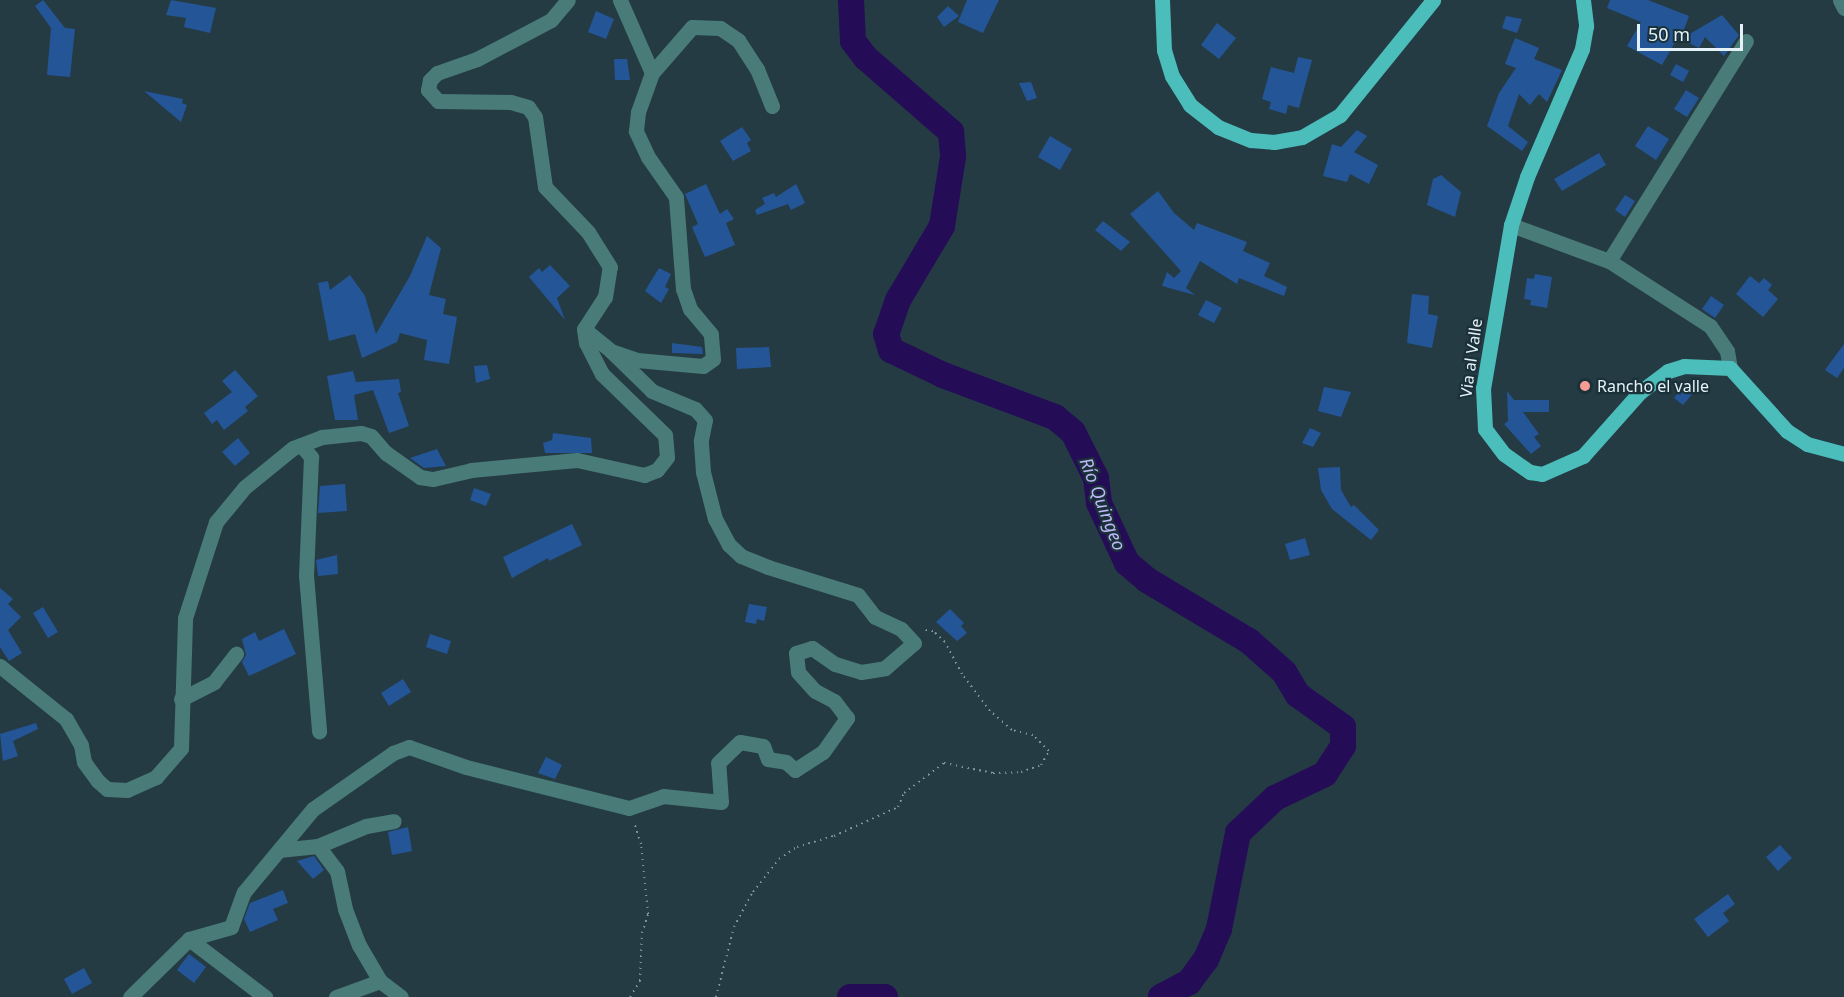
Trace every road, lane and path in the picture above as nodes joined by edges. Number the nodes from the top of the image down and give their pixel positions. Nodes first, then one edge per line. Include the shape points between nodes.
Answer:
1 (568, 0) edge
2 (620, 0) edge
3 (1162, 0) edge
4 (1433, 0) edge
5 (1582, 0) edge
6 (1840, 0) edge
7 (1844, 8) edge
8 (1746, 41) dead end
9 (652, 73) junction
10 (772, 106) dead end
11 (1511, 225) junction
12 (1609, 261) junction
13 (584, 329) junction
14 (611, 351) junction
15 (1730, 368) junction
16 (301, 445) junction
17 (1844, 454) edge
18 (901, 629) junction
19 (236, 654) dead end
20 (0, 666) edge
21 (181, 699) junction
22 (319, 731) dead end
23 (629, 808) junction
24 (394, 821) dead end
25 (318, 846) junction
26 (279, 850) junction
27 (189, 939) junction
28 (380, 981) junction
29 (130, 997) edge
30 (265, 997) edge
31 (336, 997) edge
32 (401, 997) edge
33 (630, 997) edge
34 (716, 997) edge

1 - 13 street via 551,20 477,59 437,74 430,80 428,90 438,101 510,102 528,108 535,117 545,187 588,232 610,267 604,297
2 - 9 street
3 - 4 main road via 1164,50 1172,76 1190,105 1218,127 1251,140 1274,142 1302,137 1340,115
5 - 11 main road, Via al Valle via 1586,26 1582,49 1527,177
6 - 7 street
8 - 12 street
9 - 10 street via 692,27 720,28 738,40 757,69
9 - 14 street via 638,112 636,131 648,157 676,197 683,288 690,309 711,334 713,359 703,366 684,367 637,360
11 - 12 street
11 - 15 main road, Via al Valle via 1482,409 1485,429 1493,443 1517,465 1542,474 1583,456 1640,392 1668,371 1684,366
12 - 15 street via 1710,326 1727,351
13 - 14 street
13 - 16 street via 602,374 666,435 667,458 657,470 644,475 577,460 471,470 434,479 420,477 386,453 371,436 322,437
14 - 18 street via 652,391 695,409 705,420 703,472 715,519 729,545 741,556 768,567 858,595 875,617
15 - 17 main road via 1787,431 1807,444
16 - 21 street via 255,478 216,522 185,618
16 - 22 street via 311,457 306,575
18 - 23 street via 914,643 885,668 861,672 812,648 796,653 798,672 815,691 834,701 847,718 823,752 806,765 795,770 786,762 768,759 763,746 740,742 718,763 721,802 663,796
18 - 34 path via 933,631 945,642 962,674 990,711 1012,730 1034,735 1049,751 1041,765 1021,772 993,772 944,763 904,793 898,807 834,836 797,847 779,859 753,892 734,927
19 - 21 street via 214,682
20 - 21 street via 66,719 81,745 84,762 107,789 127,790 156,777 172,762 181,748
23 - 26 street via 466,767 409,747 393,753 313,809
23 - 33 path via 641,844 648,914 642,933 640,981
24 - 25 street via 366,826
25 - 26 street
25 - 28 street via 337,871 348,918
26 - 27 street via 244,892 231,927
27 - 29 street
27 - 30 street
28 - 31 street
28 - 32 street

